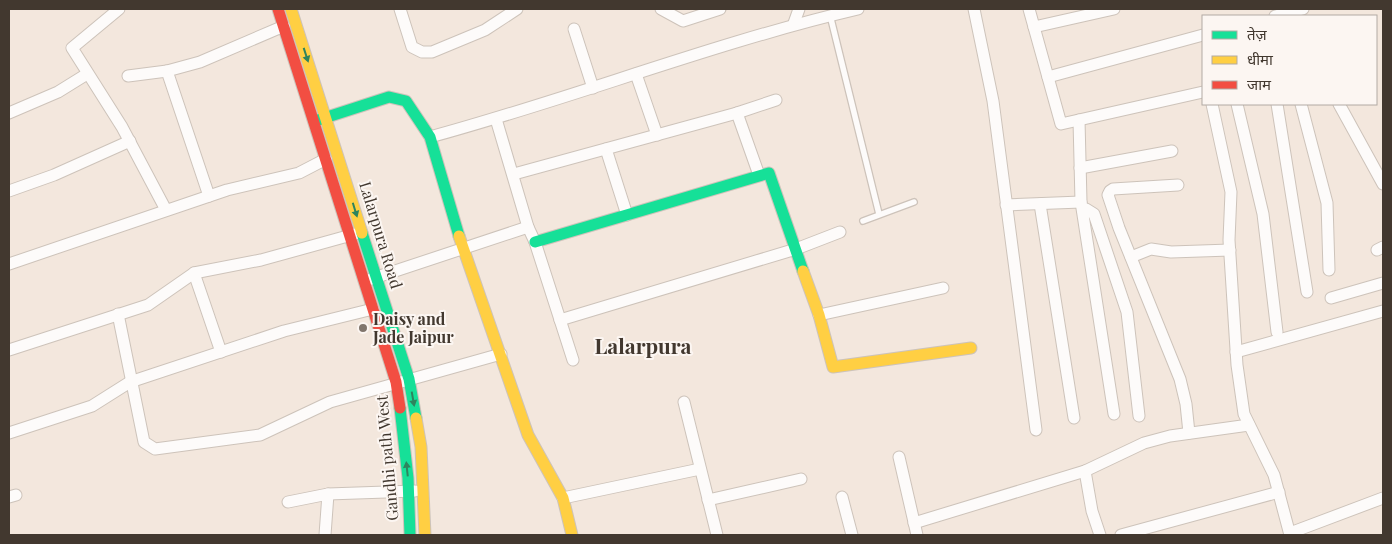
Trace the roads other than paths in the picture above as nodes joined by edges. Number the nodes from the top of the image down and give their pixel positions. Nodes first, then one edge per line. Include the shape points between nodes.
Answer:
1 (119, 9) edge
2 (278, 9) edge
3 (291, 9) edge
4 (400, 9) edge
5 (517, 9) edge
6 (660, 9) edge
7 (720, 9) edge
8 (799, 9) edge
9 (858, 9) edge
10 (974, 9) edge
11 (1029, 9) edge
12 (1114, 9) edge
13 (1305, 9) edge
14 (1077, 13) edge
15 (830, 15) junction
16 (1279, 15) edge
17 (794, 23) junction
18 (284, 26) junction
19 (1034, 27) junction
20 (574, 29) dead end
21 (1202, 36) edge
22 (167, 70) junction
23 (87, 74) junction
24 (636, 74) junction
25 (128, 76) dead end
26 (1048, 77) junction
27 (593, 88) junction
28 (1202, 92) edge
29 (776, 100) dead end
30 (1212, 105) edge
31 (1237, 105) edge
32 (1276, 105) edge
33 (1301, 105) edge
34 (1340, 105) edge
35 (9, 113) edge
36 (738, 113) junction
37 (327, 117) junction
38 (496, 119) junction
39 (1079, 120) junction
40 (315, 121) junction
41 (657, 135) junction
42 (430, 137) junction
43 (130, 141) junction
44 (606, 149) junction
45 (1172, 152) dead end
46 (326, 159) junction
47 (1080, 168) junction
48 (514, 174) junction
49 (759, 175) junction
50 (1383, 184) edge
51 (1178, 185) dead end
52 (9, 191) edge
53 (209, 196) junction
54 (914, 202) dead end
55 (1040, 204) junction
56 (1006, 206) junction
57 (1082, 206) junction
58 (166, 210) junction
59 (880, 214) junction
60 (627, 215) junction
61 (863, 221) dead end
62 (528, 227) junction
63 (840, 232) dead end
64 (357, 234) junction
65 (536, 242) junction
66 (796, 249) junction
67 (463, 250) junction
68 (1230, 250) junction
69 (1131, 257) junction
70 (9, 264) edge
71 (1329, 270) dead end
72 (194, 273) junction
73 (377, 277) junction
74 (365, 281) junction
75 (1383, 283) edge
76 (944, 288) dead end
77 (1307, 292) dead end
78 (1331, 298) dead end
79 (374, 309) junction
80 (1383, 311) edge
81 (118, 314) junction
82 (818, 314) junction
83 (560, 320) junction
84 (1277, 332) dead end
85 (971, 348) dead end
86 (9, 350) edge
87 (221, 352) junction
88 (1236, 352) junction
89 (501, 354) junction
90 (573, 360) dead end
91 (409, 379) junction
92 (130, 382) junction
93 (396, 382) junction
94 (684, 402) dead end
95 (1114, 414) dead end
96 (1139, 416) dead end
97 (1074, 418) dead end
98 (1249, 424) junction
99 (1036, 430) dead end
100 (9, 433) edge
101 (1189, 433) junction
102 (899, 458) dead end
103 (700, 469) junction
104 (1086, 471) junction
105 (801, 479) dead end
106 (410, 491) junction
107 (424, 491) junction
108 (1278, 492) junction
109 (328, 494) junction
110 (842, 497) dead end
111 (563, 498) junction
112 (1383, 498) edge
113 (708, 500) junction
114 (288, 502) dead end
115 (914, 522) junction
116 (1290, 534) edge
117 (325, 535) edge
118 (410, 535) edge
119 (425, 535) edge
120 (572, 535) edge
121 (718, 535) edge
122 (852, 535) edge
123 (918, 535) edge
124 (1100, 535) edge
125 (1122, 535) edge

1 - 23 street via 72,48
2 - 18 street, Gandhi path West
3 -> 37 street, Lalarpura Road
4 - 5 street via 412,47 422,52 432,52 485,30
6 - 7 street via 683,21
8 - 17 street
9 - 15 street
10 - 56 street via 994,102
11 - 19 street
12 - 14 street
13 - 16 street
14 - 19 street
15 - 17 street
15 - 59 lane
17 - 24 street
18 - 22 street via 200,62
18 - 40 street, Gandhi path West
19 - 26 street
20 - 27 street
21 - 26 street
22 - 25 street
22 - 53 street
23 - 35 street via 58,92
23 - 43 street
24 - 27 street
24 - 41 street
26 - 39 street via 1061,124
27 - 38 street
28 - 39 street
29 - 36 street
30 - 68 street via 1231,192
31 - 84 street via 1263,214
32 - 77 street
33 - 71 street via 1327,203
34 - 50 street
36 - 41 street
36 - 49 street
37 - 40 street
37 - 42 street via 389,97 406,101
37 -> 64 street, Lalarpura Road
38 - 42 street
38 - 48 street
39 - 47 street
40 - 46 street, Gandhi path West
41 - 44 street
42 - 67 street
43 - 52 street via 54,176
43 - 58 street
44 - 48 street
44 - 60 street
45 - 47 street
46 - 53 street via 299,173
46 - 64 street, Gandhi path West
47 - 57 street
48 - 62 street
49 - 60 street
49 - 66 street via 769,173
51 - 69 street via 1110,191 1110,201
53 - 58 street
54 - 59 lane
55 - 56 street
55 - 57 street
55 - 97 street
56 - 99 street
57 - 95 street
57 - 96 street via 1094,214 1122,293
58 - 70 street
59 - 61 lane
60 - 65 street
62 - 65 street
62 - 67 street
63 - 66 street
64 - 72 street via 261,260
64 - 73 street, Lalarpura Road
64 - 74 street, Gandhi path West
65 - 83 street
66 - 82 street
66 - 83 street
67 - 73 street
67 - 89 street
68 - 69 street via 1171,252 1151,249
68 - 88 street
69 - 101 street via 1180,379
72 - 81 street via 148,305
72 - 87 street
73 - 74 street
73 - 91 street, Lalarpura Road
74 - 79 street, Gandhi path West
75 - 78 street
76 - 82 street
79 - 87 street via 284,331
79 - 93 street, Gandhi path West
80 - 88 street
81 - 86 street
81 - 92 street
82 - 85 street via 833,367
83 - 90 street
87 - 92 street
88 - 98 street via 1244,414
89 - 91 street
89 - 111 street via 528,435
91 - 93 street
91 -> 107 street, Lalarpura Road via 421,447
92 - 93 street via 144,442 155,449 260,435 330,402
92 - 100 street via 92,406
106 -> 93 street, Gandhi path West
94 - 103 street
98 - 101 street
98 - 108 street via 1274,475
101 - 104 street via 1144,443
102 - 115 street
103 - 111 street
103 - 113 street
104 - 115 street
104 - 124 street via 1092,511
105 - 113 street
106 - 107 street
106 - 109 street
106 - 118 street, Gandhi path West
107 - 119 street, Lalarpura Road
108 - 116 street
108 - 125 street
109 - 114 street
109 - 117 street
110 - 122 street
111 - 120 street
112 - 116 street
113 - 121 street
115 - 123 street

